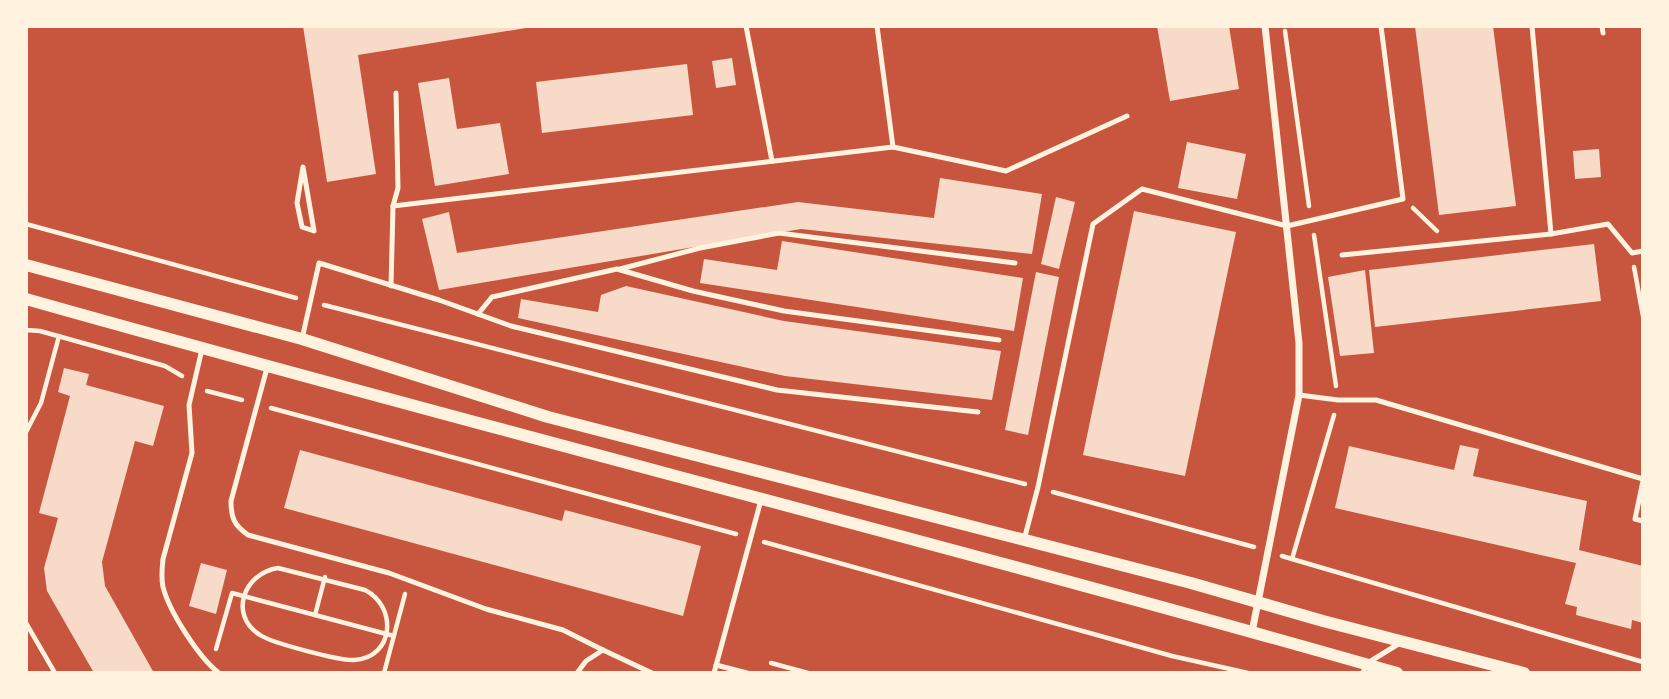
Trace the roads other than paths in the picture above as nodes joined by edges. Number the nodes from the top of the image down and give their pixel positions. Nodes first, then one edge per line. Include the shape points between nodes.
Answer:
1 (746, 26) edge
2 (877, 26) edge
3 (1265, 26) edge
4 (1381, 26) edge
5 (1532, 26) edge
6 (396, 93) dead end
7 (1127, 116) dead end
8 (893, 147) junction
9 (772, 161) junction
10 (303, 167) joint
11 (393, 206) junction
12 (1287, 226) junction
13 (1551, 234) junction
14 (1643, 251) edge
15 (1342, 255) dead end
16 (1016, 263) dead end
17 (26, 265) edge
18 (617, 269) junction
19 (391, 286) junction
20 (26, 299) edge
21 (478, 314) junction
22 (302, 339) junction
23 (999, 340) dead end
24 (202, 349) junction
25 (268, 365) junction
26 (1299, 395) junction
27 (978, 412) dead end
28 (1643, 480) edge
29 (762, 498) junction
30 (1643, 521) edge
31 (1024, 540) junction
32 (1256, 602) junction
33 (1252, 632) junction
34 (1402, 641) junction
35 (603, 650) junction
36 (716, 665) junction
37 (1365, 668) edge
38 (219, 673) edge
39 (577, 673) edge
40 (652, 673) edge
41 (714, 673) edge
42 (747, 673) edge
43 (1397, 673) edge
44 (1524, 673) edge

1 - 9 lane
2 - 8 lane
3 - 12 street
4 - 12 lane via 1403,199
5 - 13 lane
6 - 11 lane via 398,188
7 - 8 lane via 1006,171
8 - 9 lane
9 - 11 lane
10 - 10 lane via 297,203 302,227 314,231
11 - 19 lane
12 - 26 street via 1299,343
12 - 31 lane via 1142,189 1093,224
13 - 14 lane via 1608,224 1632,253
13 - 15 lane
16 - 18 lane via 779,233
17 - 22 street
18 - 21 lane via 492,297
18 - 23 lane via 784,311
19 - 21 lane
19 - 22 lane via 319,263
20 - 24 street
21 - 27 lane via 511,326 777,390
22 - 31 street via 548,417
24 - 25 street
24 - 38 lane via 189,405 192,453 162,573 167,600 197,650
25 - 29 street
25 - 35 lane via 231,501 236,526 248,535 563,630
26 - 28 lane via 1376,400
26 - 32 street
28 - 30 lane via 1635,519
29 - 33 street
29 - 36 lane
31 - 32 street
32 - 33 street
32 - 34 street
33 - 37 street
34 - 37 lane
34 - 44 street
35 - 39 lane
35 - 40 lane
36 - 41 lane
36 - 42 lane
37 - 43 street

